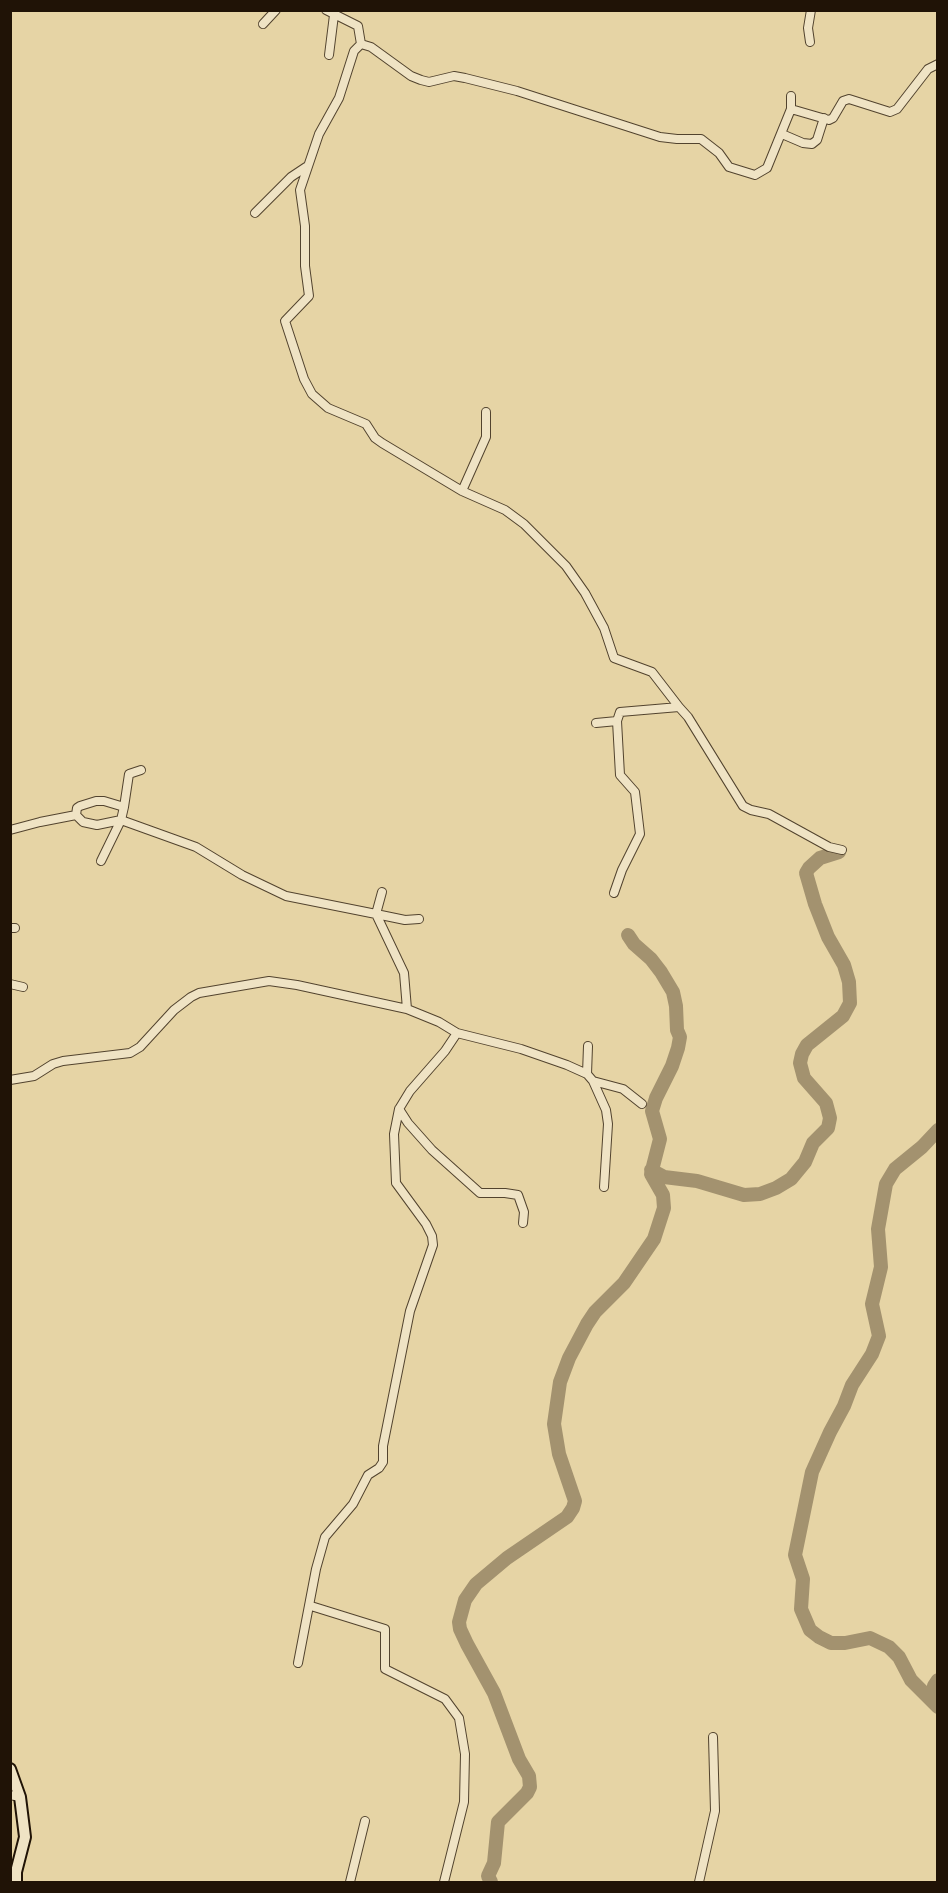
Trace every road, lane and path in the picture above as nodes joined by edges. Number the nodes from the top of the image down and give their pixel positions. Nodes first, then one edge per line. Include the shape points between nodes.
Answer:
1 (276, 10) edge
2 (810, 10) edge
3 (330, 13) edge
4 (263, 24) dead end
5 (810, 42) dead end
6 (362, 44) junction
7 (329, 55) dead end
8 (938, 64) edge
9 (791, 96) dead end
10 (791, 109) junction
11 (824, 118) junction
12 (782, 134) junction
13 (308, 166) junction
14 (255, 213) dead end
15 (486, 412) dead end
16 (462, 491) junction
17 (679, 707) junction
18 (617, 721) junction
19 (596, 723) dead end
20 (141, 770) dead end
21 (124, 807) junction
22 (76, 815) junction
23 (121, 820) junction
24 (10, 830) edge
25 (842, 850) dead end
26 (101, 861) dead end
27 (382, 892) dead end
28 (614, 893) dead end
29 (376, 914) junction
30 (419, 919) dead end
31 (10, 984) edge
32 (23, 987) dead end
33 (407, 1009) junction
34 (457, 1033) junction
35 (588, 1046) dead end
36 (587, 1074) junction
37 (10, 1080) edge
38 (592, 1081) junction
39 (642, 1104) dead end
40 (399, 1109) junction
41 (604, 1187) dead end
42 (522, 1223) dead end
43 (311, 1606) junction
44 (298, 1663) dead end
45 (714, 1737) dead end
46 (10, 1769) edge
47 (15, 1796) edge
48 (364, 1821) dead end
49 (16, 1882) edge
50 (350, 1882) edge
51 (444, 1882) edge
52 (699, 1882) edge

1 - 4 street
2 - 5 street
3 - 6 street via 357,26
3 - 7 street
6 - 12 street via 421,80 465,78 660,137 701,139 729,167 752,175 766,168
6 - 13 street via 354,51 339,98 319,134
8 - 11 street via 928,69 894,111 887,113 846,100 833,118
9 - 10 street
10 - 11 street
10 - 12 street
11 - 12 street via 814,143
13 - 14 street via 291,177
13 - 16 street via 300,190 309,296 285,321 304,379 322,405 363,422 377,440
15 - 16 street via 486,436
16 - 17 street via 505,510 542,541 585,593 604,628 611,655 652,672
17 - 18 street via 620,712
17 - 25 street via 743,806 769,814
18 - 19 street
18 - 28 street via 620,775 635,792 640,834
20 - 21 street via 128,777
21 - 22 street via 96,801 77,808
21 - 23 street
22 - 23 street via 83,822 97,825
22 - 24 street
23 - 26 street
23 - 29 street via 196,848 286,896
27 - 29 street
29 - 30 street
29 - 33 street via 404,973
31 - 32 street
33 - 34 street
33 - 37 street via 269,981 199,993 174,1010 135,1051 63,1061 31,1077
34 - 36 street via 521,1049
34 - 40 street
35 - 36 street
36 - 38 street
38 - 39 street via 623,1089
38 - 41 street via 606,1110 608,1124
40 - 42 street via 432,1150 480,1194 518,1195 524,1212
40 - 43 street via 394,1134 396,1183 426,1224 433,1245 410,1311 382,1465 368,1475 353,1504 325,1537
43 - 44 street
43 - 51 street via 385,1629 385,1668 445,1699 459,1718 465,1754 464,1802
45 - 52 street via 715,1810
46 - 47 street
47 - 49 street via 25,1838
48 - 50 street

